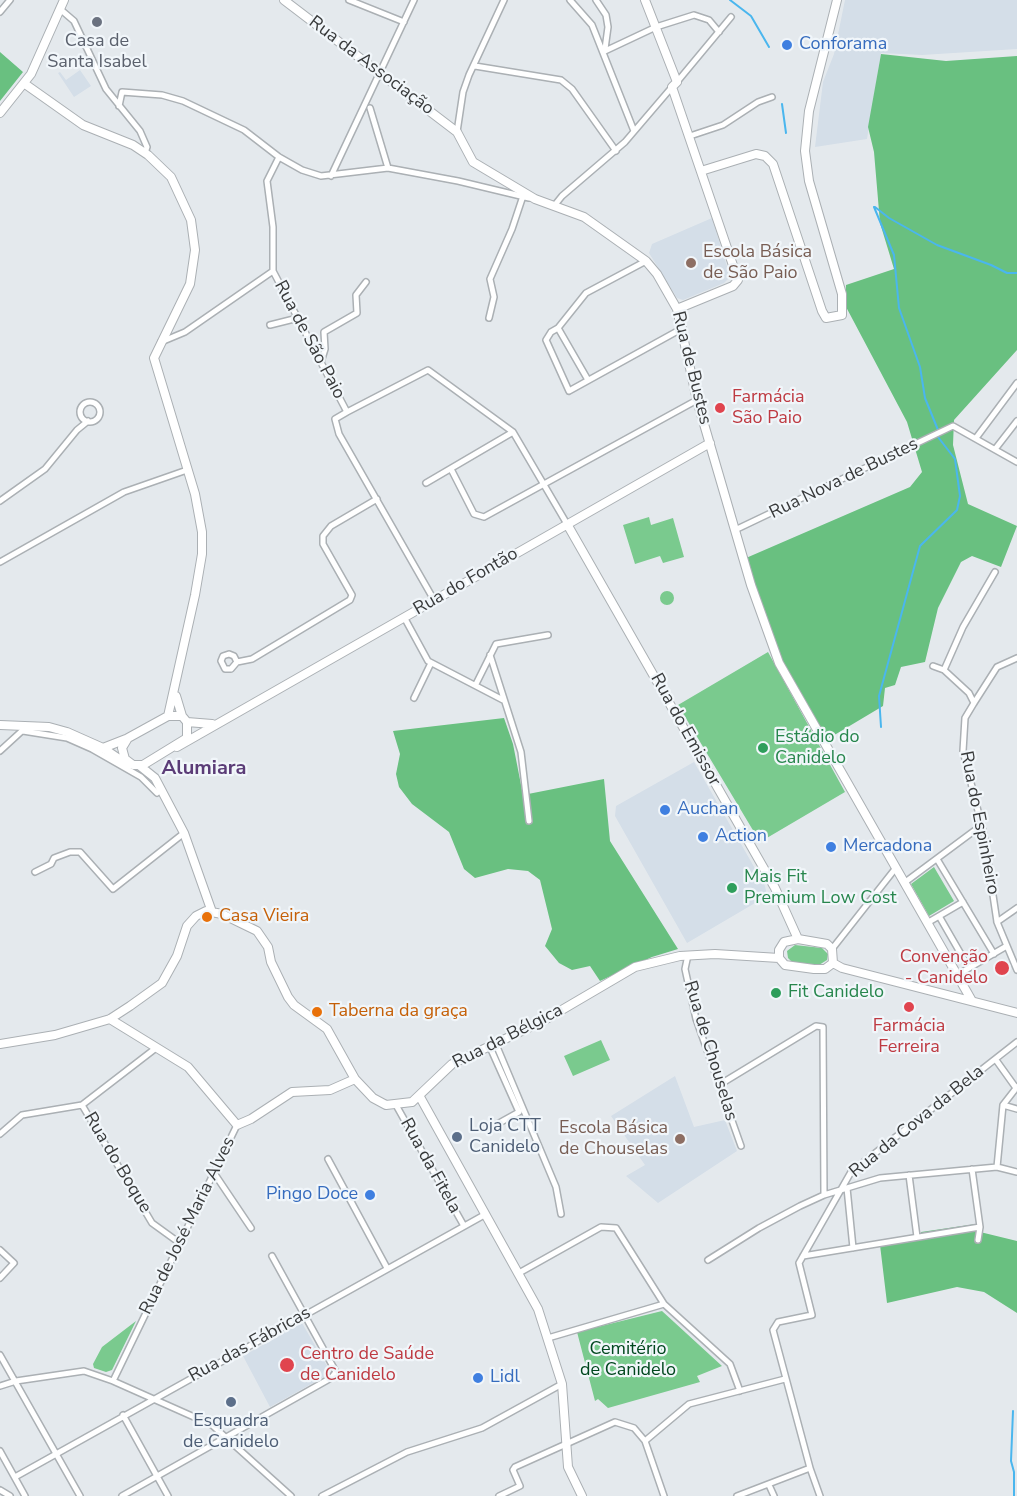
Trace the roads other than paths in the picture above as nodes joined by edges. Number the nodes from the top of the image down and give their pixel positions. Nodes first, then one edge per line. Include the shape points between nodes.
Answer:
1 (10, 0) edge
2 (64, 0) edge
3 (284, 0) edge
4 (348, 0) edge
5 (414, 0) edge
6 (504, 0) edge
7 (570, 0) edge
8 (596, 0) edge
9 (601, 0) edge
10 (645, 0) edge
11 (837, 0) edge
12 (842, 0) edge
13 (60, 9) junction
14 (0, 12) edge
15 (606, 15) junction
16 (731, 17) dead end
17 (404, 22) junction
18 (656, 27) junction
19 (831, 30) junction
20 (719, 32) junction
21 (605, 51) junction
22 (475, 66) junction
23 (379, 73) junction
24 (25, 84) junction
25 (675, 84) junction
26 (772, 98) dead end
27 (119, 106) junction
28 (370, 108) dead end
29 (0, 113) edge
30 (634, 131) junction
31 (457, 132) junction
32 (690, 136) junction
33 (616, 151) junction
34 (145, 153) junction
35 (279, 158) junction
36 (388, 168) junction
37 (701, 171) junction
38 (331, 176) junction
39 (523, 196) junction
40 (535, 200) junction
41 (554, 206) junction
42 (646, 261) junction
43 (273, 272) junction
44 (366, 282) dead end
45 (677, 309) junction
46 (298, 318) junction
47 (489, 318) dead end
48 (270, 325) dead end
49 (558, 328) junction
50 (683, 328) junction
51 (161, 342) junction
52 (321, 362) junction
53 (588, 380) junction
54 (1017, 383) edge
55 (697, 400) junction
56 (347, 412) junction
57 (81, 417) junction
58 (1017, 421) edge
59 (88, 422) junction
60 (77, 430) junction
61 (513, 432) junction
62 (976, 438) junction
63 (710, 443) junction
64 (996, 448) junction
65 (1017, 462) edge
66 (451, 469) junction
67 (187, 470) junction
68 (426, 483) dead end
69 (544, 484) junction
70 (377, 499) junction
71 (0, 501) edge
72 (567, 524) junction
73 (735, 530) junction
74 (0, 562) edge
75 (995, 572) dead end
76 (434, 600) junction
77 (404, 618) junction
78 (548, 635) dead end
79 (489, 655) junction
80 (1017, 658) edge
81 (237, 662) dead end
82 (431, 663) junction
83 (933, 666) dead end
84 (944, 670) junction
85 (476, 684) junction
86 (176, 691) junction
87 (414, 698) dead end
88 (503, 700) junction
89 (974, 703) junction
90 (168, 716) junction
91 (185, 719) junction
92 (222, 720) junction
93 (0, 724) edge
94 (25, 728) junction
95 (128, 738) junction
96 (177, 747) junction
97 (103, 748) junction
98 (0, 751) edge
99 (160, 756) junction
100 (136, 766) junction
101 (155, 778) junction
102 (157, 793) dead end
103 (529, 821) dead end
104 (982, 825) junction
105 (184, 833) junction
106 (937, 858) junction
107 (895, 869) junction
108 (35, 872) dead end
109 (903, 883) junction
110 (963, 902) junction
111 (1017, 909) edge
112 (212, 912) junction
113 (939, 916) junction
114 (997, 922) junction
115 (927, 923) junction
116 (798, 939) junction
117 (1005, 947) junction
118 (832, 949) junction
119 (994, 954) junction
120 (688, 956) junction
121 (779, 958) junction
122 (833, 963) junction
123 (969, 968) junction
124 (1017, 970) edge
125 (957, 975) junction
126 (972, 1002) junction
127 (1017, 1013) edge
128 (110, 1019) junction
129 (1017, 1042) edge
130 (0, 1044) edge
131 (492, 1044) junction
132 (156, 1048) junction
133 (996, 1059) junction
134 (355, 1079) junction
135 (719, 1085) junction
136 (1016, 1088) edge
137 (420, 1097) junction
138 (82, 1105) junction
139 (396, 1105) junction
140 (1003, 1105) junction
141 (1017, 1109) edge
142 (237, 1125) junction
143 (492, 1127) dead end
144 (0, 1134) edge
145 (741, 1146) dead end
146 (328, 1160) dead end
147 (997, 1167) junction
148 (972, 1169) junction
149 (1017, 1172) edge
150 (214, 1173) junction
151 (909, 1175) junction
152 (847, 1188) junction
153 (839, 1190) junction
154 (824, 1195) junction
155 (486, 1214) junction
156 (561, 1214) dead end
157 (464, 1226) junction
158 (980, 1227) junction
159 (251, 1228) dead end
160 (917, 1237) junction
161 (978, 1240) dead end
162 (181, 1244) junction
163 (853, 1248) junction
164 (0, 1250) edge
165 (272, 1256) dead end
166 (803, 1256) junction
167 (708, 1260) dead end
168 (387, 1268) junction
169 (519, 1273) junction
170 (0, 1278) edge
171 (664, 1304) junction
172 (306, 1314) junction
173 (548, 1338) junction
174 (0, 1356) edge
175 (785, 1379) junction
176 (16, 1381) junction
177 (113, 1381) junction
178 (562, 1384) junction
179 (0, 1386) edge
180 (740, 1391) junction
181 (155, 1397) junction
182 (123, 1415) junction
183 (227, 1438) junction
184 (645, 1441) junction
185 (566, 1445) junction
186 (0, 1450) edge
187 (57, 1453) junction
188 (810, 1468) junction
189 (158, 1476) junction
190 (15, 1477) junction
191 (769, 1485) junction
192 (0, 1490) edge
193 (10, 1496) edge
194 (25, 1496) edge
195 (81, 1496) edge
196 (122, 1496) edge
197 (168, 1496) edge
198 (291, 1496) edge
199 (322, 1496) edge
200 (499, 1496) edge
201 (582, 1496) edge
202 (664, 1496) edge
203 (737, 1496) edge
204 (774, 1496) edge
205 (820, 1496) edge

1 - 14 street
2 - 13 main road
3 - 23 main road, Rua da Associação
4 - 17 street
5 - 17 street
6 - 22 street
7 - 21 street via 592,25
8 - 15 street
9 - 15 street
10 - 18 main road
11 - 19 main road
12 - 19 main road
13 - 24 main road
13 - 27 street via 74,21 106,89
15 - 21 street
16 - 20 street
17 - 23 street
18 - 20 street via 694,15 709,20
18 - 21 street
18 - 25 main road
19 - 37 main road via 809,111 805,159 842,294 842,315 826,318 822,311 773,165 765,156 756,154
20 - 25 street
21 - 30 street
22 - 31 street via 464,92
22 - 33 street via 561,80 572,89
23 - 31 main road, Rua da Associação
23 - 38 street
24 - 29 main road
24 - 34 main road via 83,125
25 - 30 street
25 - 32 main road
26 - 32 street
27 - 34 street via 140,131 147,147
27 - 35 street, Rua de Bustes via 122,92 183,101 244,130
28 - 36 street
30 - 33 street
31 - 40 main road via 470,159
32 - 37 main road
33 - 41 street
34 - 51 main road via 179,190 191,220 195,250 188,290
35 - 38 street, Rua de Bustes via 302,170
35 - 43 street, Rua de São Paio via 267,181
36 - 38 street, Rua de Bustes
36 - 39 street, Rua de Bustes
37 - 45 main road via 738,280 733,286
39 - 40 street, Rua de Bustes
39 - 47 street via 490,279 494,297
40 - 41 main road, Rua de Bustes
41 - 42 main road, Rua de Bustes via 584,217
42 - 45 main road, Rua de Bustes
42 - 49 street via 586,292
43 - 46 street, Rua de São Paio
43 - 51 street via 184,332
44 - 52 street via 356,295 357,313 324,332 326,349
45 - 50 main road, Rua de Bustes
46 - 48 street
46 - 52 street, Rua de São Paio
49 - 53 street
49 - 53 street via 546,340 569,391
50 - 53 street
50 - 55 main road, Rua de Bustes
51 - 67 main road via 154,364
52 - 56 street, Rua de São Paio
54 - 62 street
55 - 63 main road, Rua de Bustes
55 - 69 street
56 - 61 street via 428,370
56 - 70 street, Rua de São Paio via 335,419 339,434
57 - 59 street
57 - 59 street via 84,403 97,404 99,416
57 - 60 street
58 - 64 street
59 - 60 street
60 - 71 street via 45,469
61 - 66 street
61 - 69 street
62 - 64 street
62 - 73 street, Rua Nova de Bustes via 953,426
63 - 72 main road, Rua do Fontão
63 - 73 main road, Rua de Bustes
64 - 65 street
66 - 68 street
66 - 69 street via 474,514 484,517
67 - 74 street via 124,492
67 - 86 main road via 198,509 202,554
69 - 72 street
70 - 76 street, Rua de São Paio
70 - 81 street via 331,526 323,536 323,544 352,595 350,600 252,659
72 - 76 main road, Rua do Fontão
72 - 116 main road, Rua do Emissor via 775,888
73 - 107 main road, Rua de Bustes via 779,663
75 - 84 street
76 - 77 main road, Rua do Fontão
77 - 82 street
77 - 92 main road, Rua do Fontão
78 - 79 street via 496,644
79 - 85 street
79 - 88 street
80 - 89 street, Rua do Espinheiro via 997,667
82 - 85 street
82 - 87 street
83 - 84 street
84 - 89 street via 969,693
85 - 88 street
86 - 90 main road
86 - 91 main road
88 - 103 street via 521,752
89 - 104 street, Rua do Espinheiro via 965,718 963,751
90 - 91 main road, Rua do Fontão
90 - 95 main road
91 - 92 main road, Rua do Fontão via 202,725
91 - 96 main road via 187,738
92 - 96 main road, Rua do Fontão
93 - 94 main road
94 - 97 main road via 67,732
94 - 98 street
94 - 102 street via 67,738 92,749 141,777
95 - 97 main road
95 - 100 main road via 122,745 123,755
96 - 99 main road, Rua do Fontão
97 - 100 main road
99 - 100 main road, Rua do Fontão
99 - 101 main road
100 - 101 main road
101 - 105 main road
104 - 106 street
104 - 114 street, Rua do Espinheiro
105 - 108 street via 113,889 80,852 54,858 51,864
105 - 112 main road
106 - 109 street
106 - 110 street
107 - 109 main road, Rua de Bustes
107 - 118 street
109 - 115 main road, Rua de Bustes
110 - 113 street
110 - 119 street
111 - 114 street
112 - 128 main road via 202,912 187,926 162,983
112 - 134 main road via 257,931 268,947 273,968 288,998 333,1036
113 - 115 street
113 - 123 street
114 - 117 street, Rua do Espinheiro
115 - 125 main road, Rua de Bustes
116 - 118 main road via 820,941
116 - 121 main road via 784,942
117 - 119 street
117 - 124 street, Rua do Espinheiro
118 - 122 main road
119 - 123 street
120 - 121 main road, Rua da Bélgica
120 - 131 main road, Rua da Bélgica via 635,967 543,1021
120 - 135 street, Rua de Chouselas via 685,969 696,1019
121 - 122 main road, Rua da Bélgica via 785,965 814,969 825,969
122 - 126 main road, Rua da Bélgica
123 - 125 street
125 - 126 main road, Rua de Bustes
126 - 127 main road, Rua da Bélgica
128 - 130 main road via 56,1035
128 - 132 main road
129 - 133 street, Rua da Cova da Bela
131 - 137 main road, Rua da Bélgica via 444,1070
131 - 143 street via 519,1112
131 - 156 street via 556,1187
132 - 138 street
132 - 142 main road via 189,1067
133 - 136 street
133 - 153 street, Rua da Cova da Bela via 851,1172
134 - 139 main road via 373,1098
134 - 142 main road, Rua de José Maria Alves via 330,1090 292,1092
135 - 145 street, Rua de Chouselas
135 - 154 street via 816,1026 823,1027
136 - 140 street
137 - 139 main road, Rua da Bélgica
137 - 155 main road
138 - 144 street via 22,1115
138 - 162 street, Rua do Boque via 152,1222
139 - 157 street, Rua da Fitela
140 - 141 street
140 - 147 street
142 - 150 street, Rua de José Maria Alves
146 - 168 street
147 - 148 street
147 - 149 street
148 - 151 street
148 - 158 street
150 - 159 street
150 - 162 street, Rua de José Maria Alves
151 - 152 street via 880,1178
151 - 160 street
152 - 153 street
152 - 163 street
153 - 154 street
153 - 166 street, Rua da Cova da Bela
154 - 167 street via 768,1222
155 - 157 street, Rua das Fábricas
155 - 169 main road
157 - 168 street, Rua das Fábricas
158 - 160 street
158 - 161 street
160 - 163 street
162 - 177 street, Rua de José Maria Alves
163 - 166 street
164 - 170 street via 14,1263
165 - 172 street
166 - 175 street via 799,1263 812,1315 778,1322 773,1330
168 - 172 street, Rua das Fábricas
169 - 171 street via 608,1225 616,1228
169 - 173 main road
171 - 173 street
171 - 180 street via 730,1364
172 - 181 street, Rua das Fábricas
172 - 183 street via 336,1372 332,1378
173 - 178 main road
174 - 176 street
175 - 180 street
175 - 188 street
176 - 177 street via 84,1371
176 - 179 street
176 - 187 street
177 - 181 street
178 - 185 main road
178 - 199 street via 482,1428 407,1452
180 - 184 street via 689,1404
181 - 182 street, Rua das Fábricas
181 - 183 street via 212,1425
182 - 187 street, Rua das Fábricas
182 - 189 street
183 - 189 street
183 - 198 street
184 - 185 street via 634,1428 615,1422
184 - 202 street
185 - 200 street via 515,1467 520,1486
185 - 201 main road via 568,1467
186 - 190 street
187 - 190 street, Rua das Fábricas
187 - 195 street
188 - 191 street
188 - 205 street
189 - 196 street
189 - 197 street
190 - 194 street
191 - 203 street
191 - 204 street
192 - 193 street

